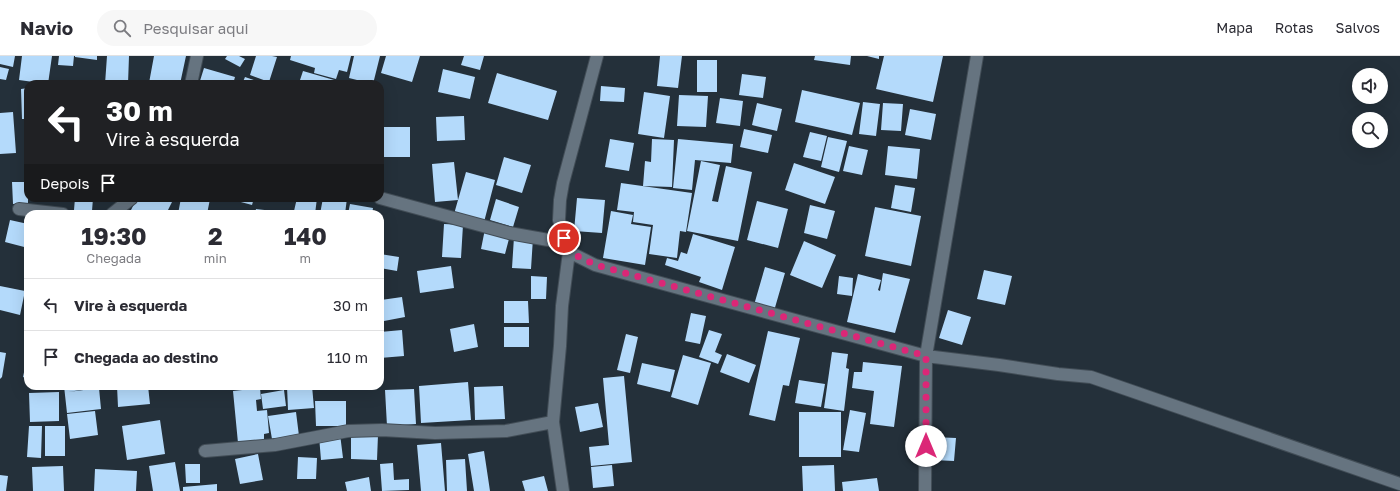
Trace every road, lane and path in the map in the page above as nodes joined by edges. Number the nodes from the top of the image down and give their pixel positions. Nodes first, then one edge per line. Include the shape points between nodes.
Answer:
1 (197, 56) edge
2 (597, 56) edge
3 (977, 56) edge
4 (192, 80) edge
5 (384, 199) edge
6 (127, 202) edge
7 (19, 209) dead end
8 (28, 210) edge
9 (117, 210) edge
10 (564, 238) junction
11 (569, 252) junction
12 (926, 356) junction
13 (553, 422) junction
14 (205, 451) dead end
15 (1400, 484) edge
16 (563, 491) edge
17 (925, 491) edge

1 - 4 street
2 - 10 street via 563,183 559,220
3 - 12 street
5 - 10 street via 509,233 554,241
6 - 9 street
7 - 8 street
10 - 11 street
11 - 12 street via 596,265
11 - 13 street
12 - 15 street via 1092,377
12 - 17 street
13 - 14 street via 506,431 348,431 275,445
13 - 16 street

